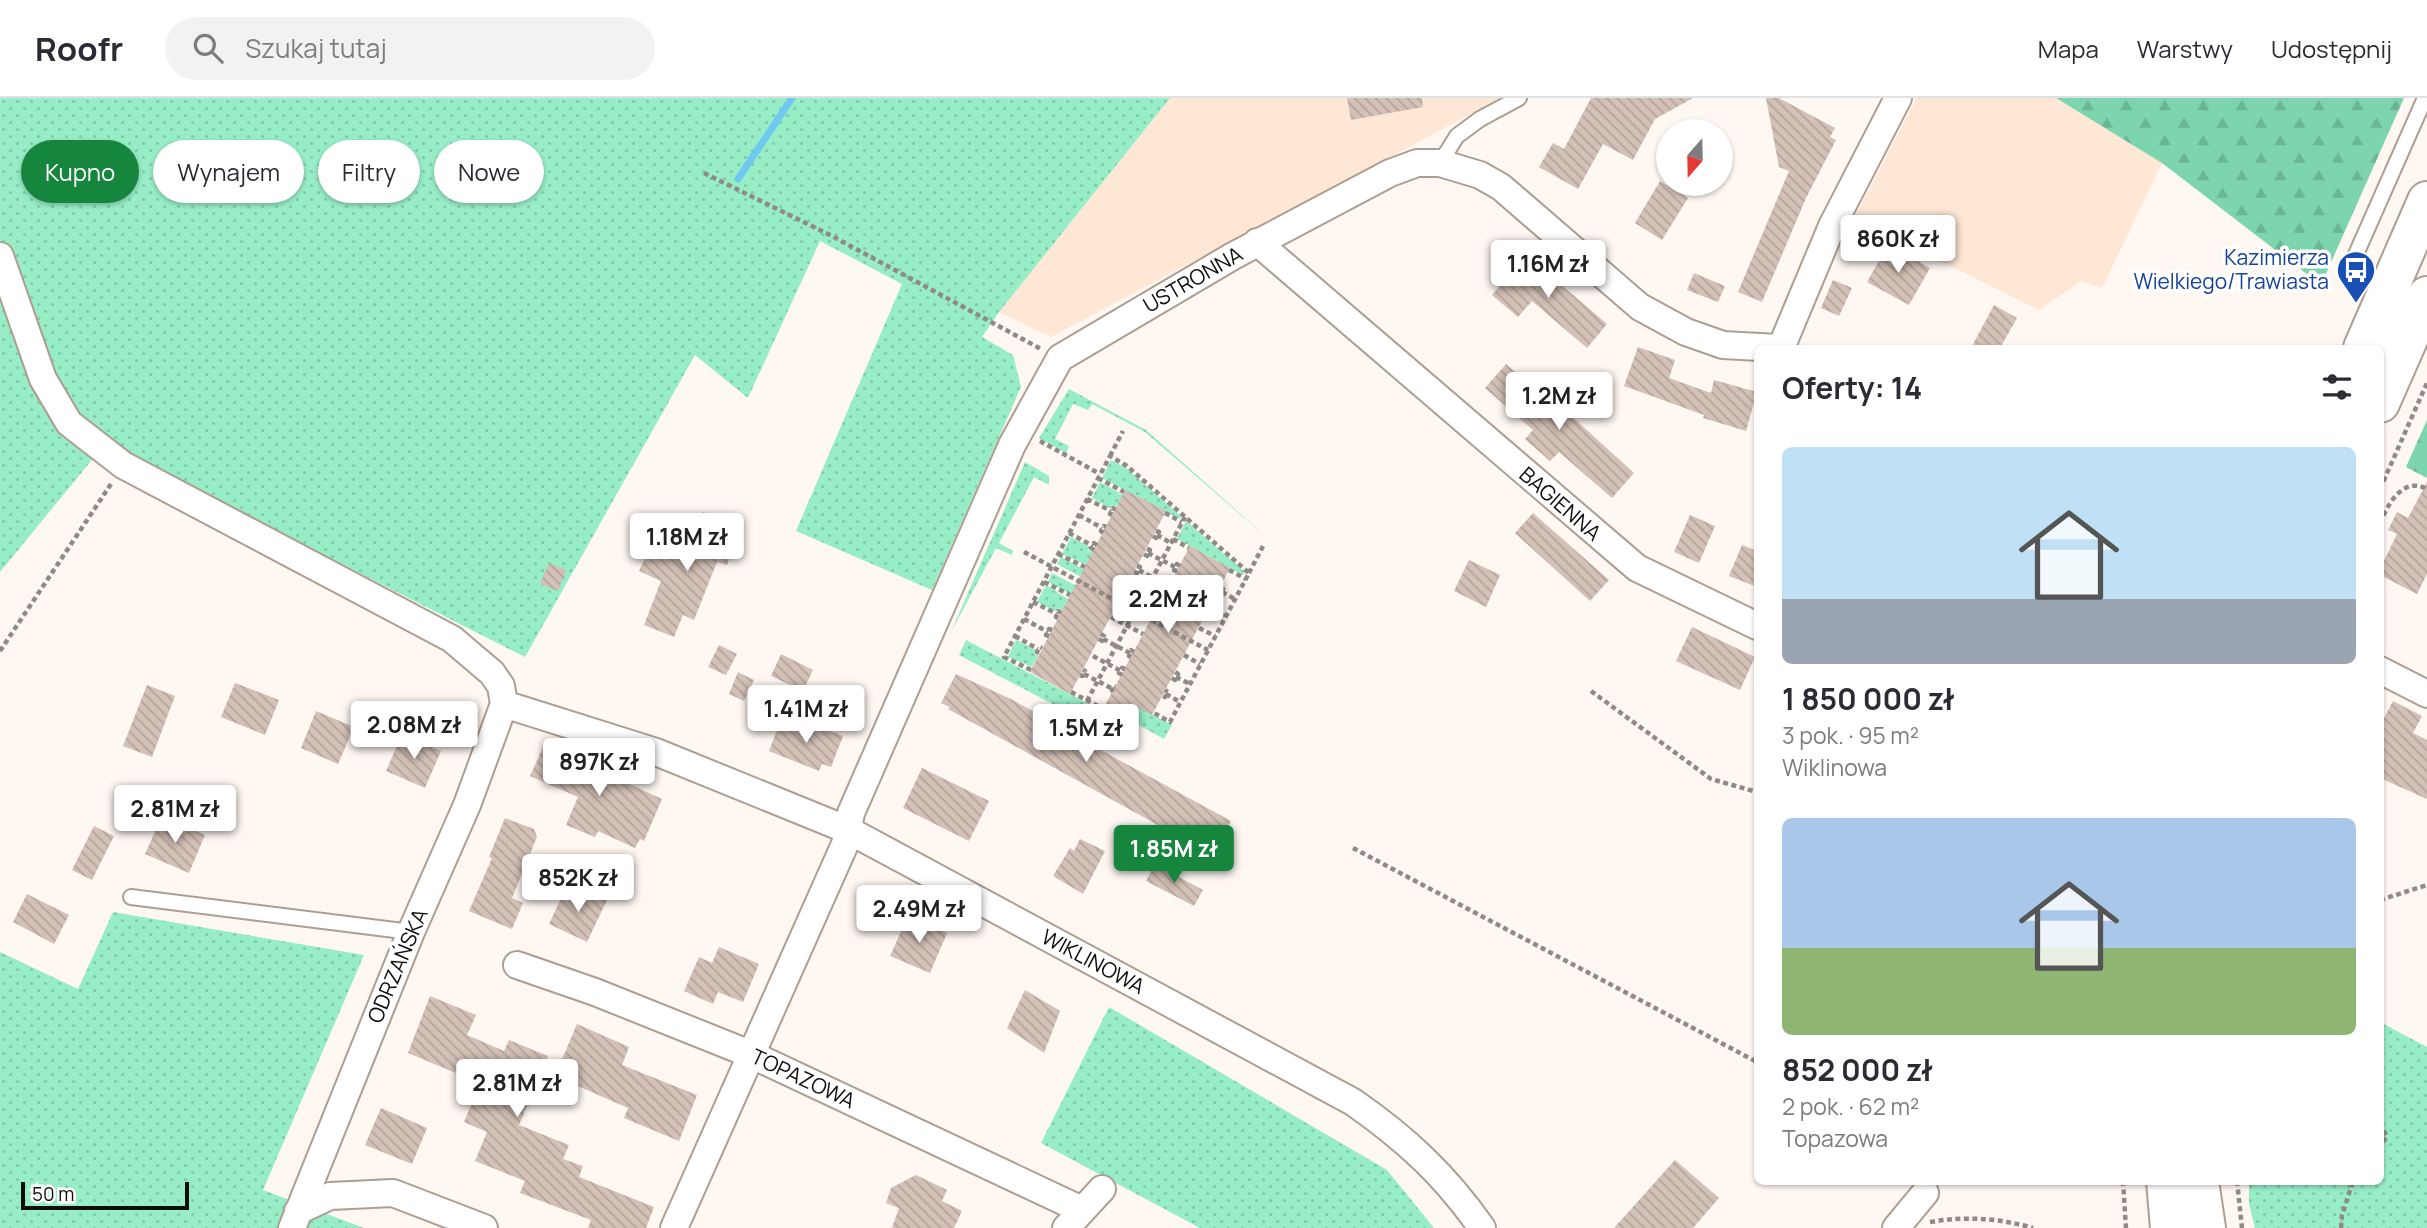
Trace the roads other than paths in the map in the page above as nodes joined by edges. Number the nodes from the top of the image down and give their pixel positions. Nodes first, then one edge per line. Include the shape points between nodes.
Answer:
1 (1519, 98) edge
2 (1898, 98) edge
3 (2425, 98) edge
4 (1440, 163) junction
5 (2427, 201) edge
6 (1257, 242) junction
7 (0, 257) edge
8 (2353, 261) dead end
9 (2427, 296) edge
10 (1781, 345) edge
11 (2364, 345) edge
12 (1754, 347) edge
13 (2384, 393) edge
14 (1754, 625) edge
15 (2384, 672) edge
16 (2427, 694) edge
17 (504, 704) junction
18 (848, 830) junction
19 (131, 897) dead end
20 (411, 932) junction
21 (517, 965) dead end
22 (750, 1054) junction
23 (2166, 1185) edge
24 (2200, 1185) edge
25 (1102, 1189) dead end
26 (1925, 1193) dead end
27 (1074, 1219) edge
28 (295, 1220) edge
29 (1907, 1226) edge
30 (484, 1228) edge
31 (674, 1228) edge
32 (1482, 1228) edge
33 (2170, 1228) edge
34 (2206, 1228) edge

1 - 4 lane via 1457,136
2 - 10 street via 1832,226
3 - 8 lane
4 - 6 street, USTRONNA via 1417,163 1390,173
4 - 12 street, USTRONNA via 1501,187 1640,307 1686,332 1723,345
5 - 11 main road
6 - 14 street, BAGIENNA via 1637,568
6 - 18 street, USTRONNA via 1060,358 1012,445 895,709
7 - 17 street via 43,379 69,423 123,465 452,639 492,673
9 - 13 main road
15 - 16 street
17 - 18 street, WIKLINOWA via 656,752
17 - 20 street, ODRZAŃSKA via 467,805
18 - 22 street
18 - 32 street, WIKLINOWA via 1353,1102 1432,1165
19 - 20 lane
20 - 28 street, ODRZAŃSKA
21 - 22 street, TOPAZOWA
22 - 27 street, TOPAZOWA
22 - 31 street
23 - 33 main road
24 - 34 main road
25 - 27 street
26 - 29 street
28 - 30 street via 330,1196 393,1193

